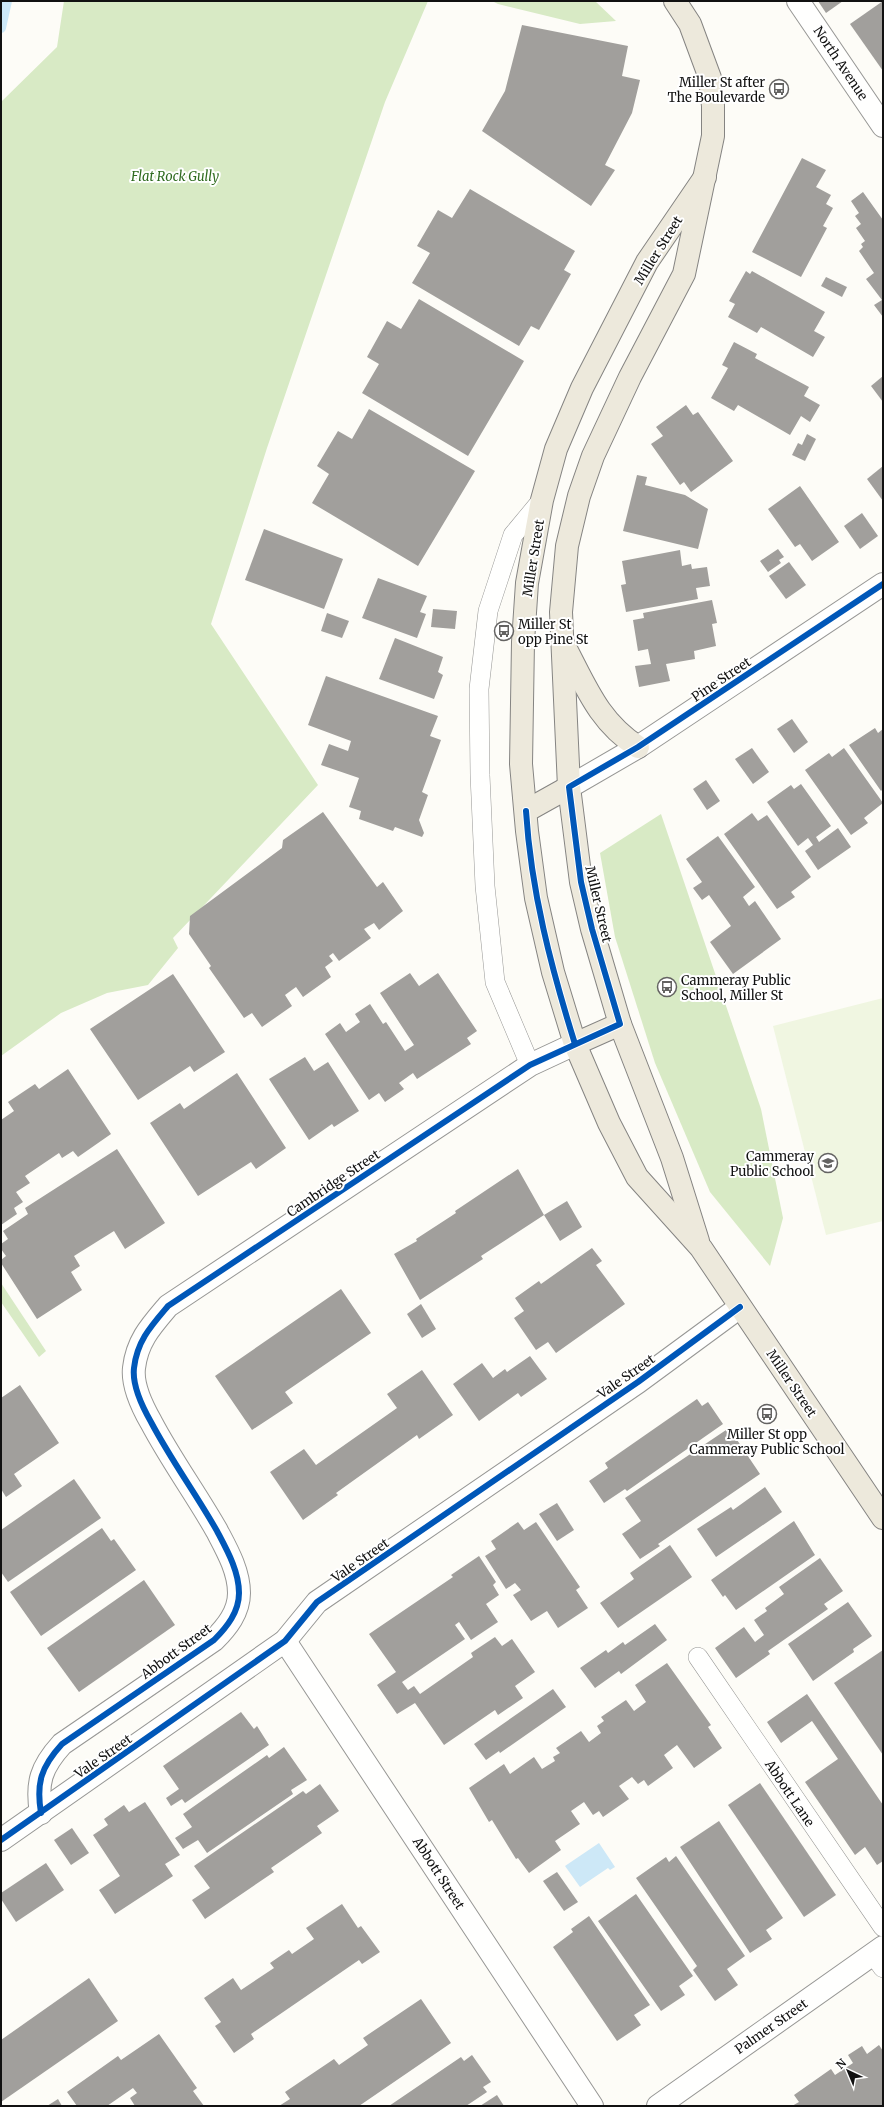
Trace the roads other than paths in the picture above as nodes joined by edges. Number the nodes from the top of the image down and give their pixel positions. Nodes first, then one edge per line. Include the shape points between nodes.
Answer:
1 (675, 1) edge
2 (798, 1) edge
3 (883, 126) edge
4 (705, 177) junction
5 (542, 500) junction
6 (883, 584) edge
7 (562, 640) junction
8 (638, 747) junction
9 (569, 787) junction
10 (526, 811) junction
11 (620, 1024) junction
12 (575, 1044) junction
13 (530, 1065) junction
14 (701, 1248) junction
15 (740, 1307) junction
16 (134, 1369) joint
17 (883, 1518) edge
18 (285, 1641) junction
19 (698, 1657) dead end
20 (41, 1813) junction
21 (1, 1840) edge
22 (883, 1927) edge
23 (880, 1956) edge
24 (592, 2106) edge
25 (658, 2106) edge

1 - 4 main road, Miller Street via 690,24 710,78 713,136
2 - 3 street, North Avenue
4 - 5 main road, Miller Street via 647,262 582,388 556,449
4 - 7 main road, Miller Street via 684,274 620,398 593,456 579,496 567,546 561,612
5 - 10 main road, Miller Street via 527,582 523,642 521,764
5 - 13 lane via 513,535 488,611 479,688 485,886 495,982
6 - 8 street, Pine Street
7 - 8 main road via 602,716 622,737
7 - 9 main road, Miller Street
8 - 9 street, Pine Street
9 - 10 main road
9 - 11 main road, Miller Street via 581,882
10 - 12 main road, Miller Street via 536,898 553,972
11 - 12 main road
11 - 14 main road, Miller Street via 672,1158
12 - 13 street, Cambridge Street
12 - 14 main road, Miller Street via 609,1123 637,1177
13 - 16 street, Cambridge Street via 168,1306 143,1335
14 - 15 main road, Miller Street
15 - 17 main road, Miller Street
15 - 18 street, Vale Street via 638,1382 317,1602
16 - 20 street, Abbott Street via 140,1402 228,1552 236,1573 239,1594 227,1628 214,1640 62,1744 49,1758 40,1778
18 - 20 street, Vale Street
18 - 24 street, Abbott Street
19 - 22 lane, Abbott Lane
20 - 21 street, Vale Street
23 - 25 street, Palmer Street

